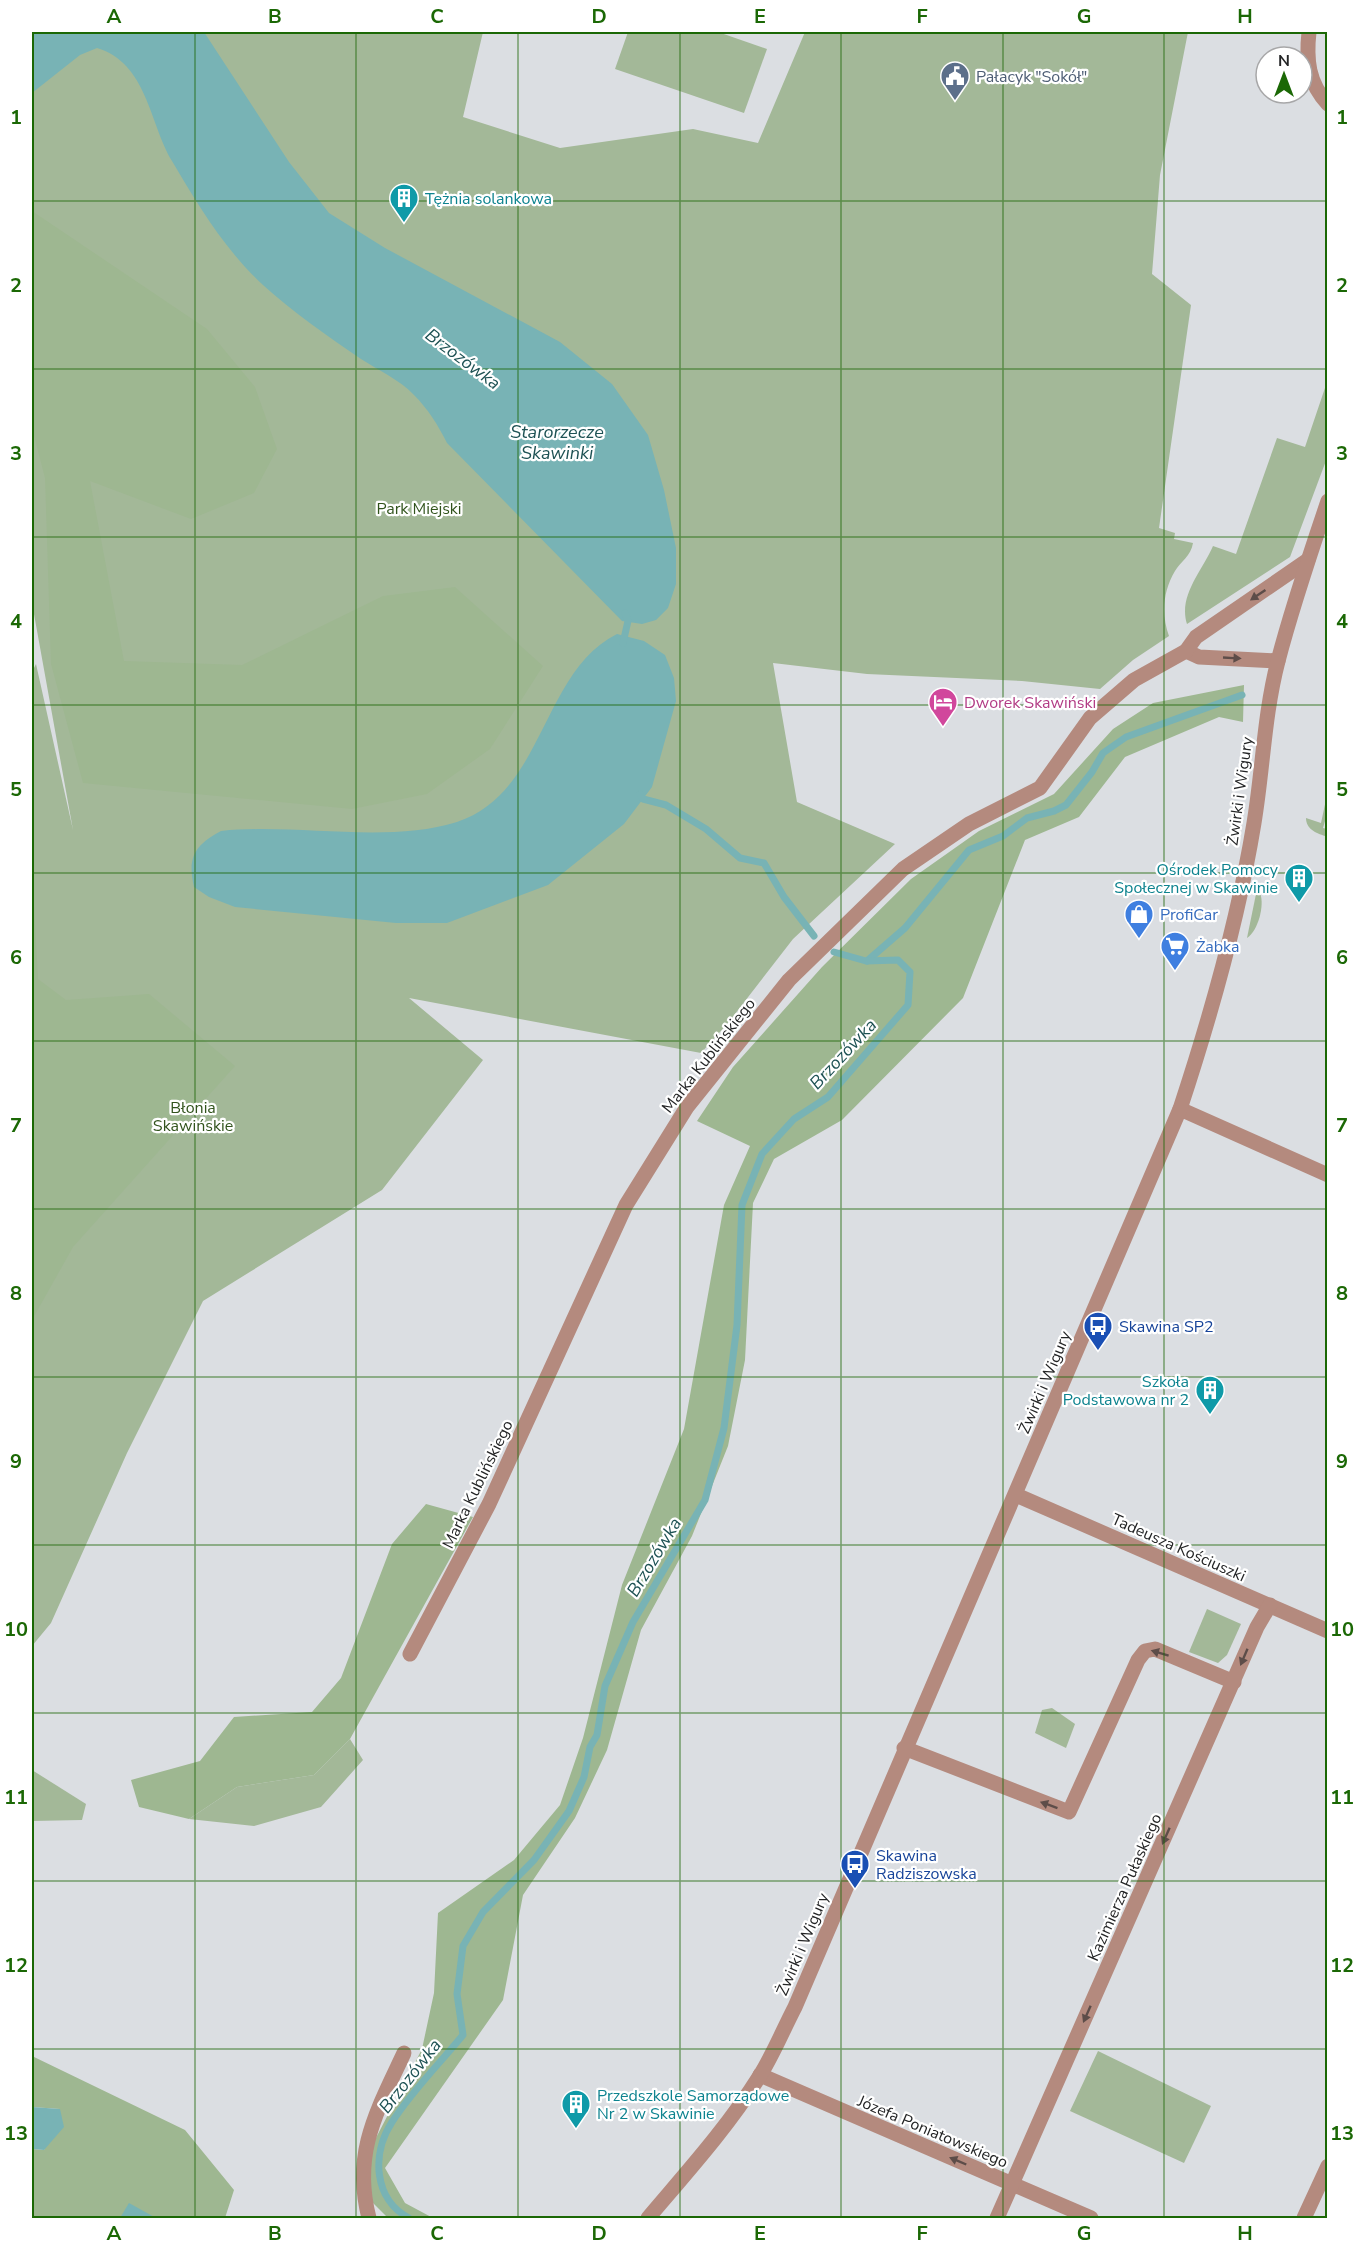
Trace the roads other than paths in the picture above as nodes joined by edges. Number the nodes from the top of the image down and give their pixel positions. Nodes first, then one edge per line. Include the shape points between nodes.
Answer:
1 (1309, 32) edge
2 (1328, 104) edge
3 (1328, 501) edge
4 (1328, 530) edge
5 (1307, 562) junction
6 (1186, 651) junction
7 (1278, 661) junction
8 (1179, 1109) junction
9 (1328, 1175) edge
10 (1016, 1495) junction
11 (1270, 1605) junction
12 (1328, 1631) edge
13 (410, 1654) dead end
14 (1234, 1682) junction
15 (904, 1748) junction
16 (404, 2053) dead end
17 (760, 2075) junction
18 (1328, 2166) edge
19 (1012, 2184) junction
20 (369, 2218) edge
21 (648, 2218) edge
22 (997, 2218) edge
23 (1091, 2218) edge
24 (1304, 2218) edge

1 - 2 street via 1312,83
3 - 5 street, Żwirki i Wigury
4 - 5 street
5 -> 6 street, Marka Kublińskiego via 1196,637
5 - 7 street, Żwirki i Wigury
6 -> 7 street via 1199,657
6 - 13 street, Marka Kublińskiego via 1134,680 1090,718 1040,788 969,824 903,869 789,980 687,1107 626,1205 489,1504
7 - 8 street, Żwirki i Wigury via 1232,934 1212,1012
8 - 9 street
8 - 10 street, Żwirki i Wigury
10 - 11 street, Tadeusza Kościuszki
10 - 15 street, Żwirki i Wigury
11 - 12 street, Tadeusza Kościuszki
11 -> 14 street, Kazimierza Pułaskiego
14 -> 15 street via 1155,1649 1145,1651 1069,1812
14 -> 19 street, Kazimierza Pułaskiego
15 - 17 street, Żwirki i Wigury via 795,2007
16 - 20 street via 379,2106 363,2159 363,2194
19 -> 17 street, Józefa Poniatowskiego
17 - 21 street, Żwirki i Wigury via 715,2138
18 - 24 street
19 - 22 street, Kazimierza Pułaskiego
19 - 23 street, Józefa Poniatowskiego

